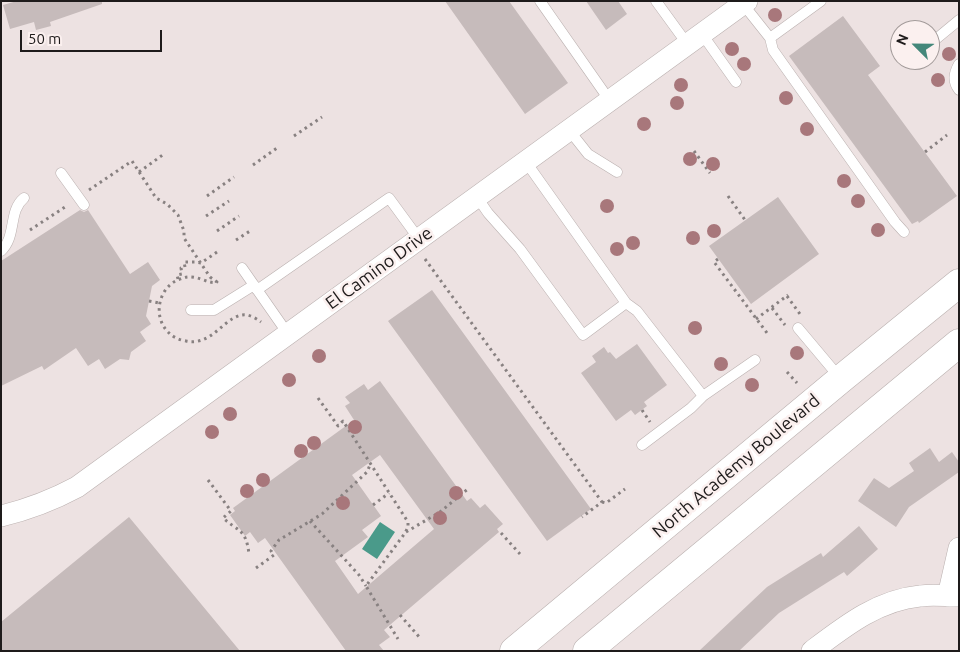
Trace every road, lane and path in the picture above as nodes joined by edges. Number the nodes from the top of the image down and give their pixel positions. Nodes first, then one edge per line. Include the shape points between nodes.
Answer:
1 (540, 1) edge
2 (656, 1) edge
3 (821, 1) edge
4 (745, 3) edge
5 (959, 20) edge
6 (940, 36) edge
7 (770, 38) junction
8 (695, 40) junction
9 (959, 64) edge
10 (736, 82) dead end
11 (959, 90) edge
12 (610, 101) junction
13 (322, 117) dead end
14 (569, 130) junction
15 (947, 135) dead end
16 (294, 136) dead end
17 (277, 148) dead end
18 (694, 151) dead end
19 (925, 152) dead end
20 (164, 154) dead end
21 (526, 162) junction
22 (253, 165) dead end
23 (61, 172) dead end
24 (139, 172) junction
25 (617, 172) dead end
26 (710, 172) dead end
27 (234, 177) dead end
28 (87, 192) dead end
29 (207, 196) dead end
30 (728, 196) dead end
31 (24, 198) dead end
32 (477, 198) junction
33 (229, 201) dead end
34 (70, 204) dead end
35 (84, 205) dead end
36 (206, 216) dead end
37 (239, 216) dead end
38 (746, 220) dead end
39 (30, 230) dead end
40 (217, 231) dead end
41 (250, 231) dead end
42 (904, 232) dead end
43 (419, 239) junction
44 (236, 240) dead end
45 (1, 251) edge
46 (217, 252) dead end
47 (425, 259) dead end
48 (718, 259) dead end
49 (201, 263) junction
50 (242, 268) dead end
51 (178, 279) junction
52 (959, 283) edge
53 (256, 288) junction
54 (149, 300) dead end
55 (159, 303) junction
56 (626, 303) junction
57 (772, 308) junction
58 (191, 310) dead end
59 (801, 316) dead end
60 (756, 319) junction
61 (266, 325) dead end
62 (786, 327) dead end
63 (798, 328) dead end
64 (767, 333) dead end
65 (288, 334) junction
66 (959, 343) edge
67 (755, 360) dead end
68 (787, 372) dead end
69 (841, 379) junction
70 (797, 383) dead end
71 (703, 396) junction
72 (318, 398) dead end
73 (642, 445) dead end
74 (371, 464) junction
75 (208, 480) dead end
76 (469, 488) dead end
77 (625, 489) dead end
78 (389, 493) junction
79 (602, 502) junction
80 (373, 505) dead end
81 (1, 516) edge
82 (582, 517) dead end
83 (310, 522) junction
84 (405, 533) junction
85 (501, 533) dead end
86 (959, 548) edge
87 (249, 554) dead end
88 (520, 554) dead end
89 (256, 568) dead end
90 (366, 586) junction
91 (953, 596) edge
92 (400, 616) dead end
93 (398, 639) dead end
94 (421, 639) dead end
95 (514, 651) edge
96 (586, 651) edge
97 (812, 651) edge

1 - 12 lane
2 - 8 lane
3 - 7 lane
4 - 7 lane
4 - 8 street, El Camino Drive
5 - 6 lane
7 - 42 lane via 772,50
8 - 10 lane
8 - 12 street, El Camino Drive
9 - 11 lane via 954,78
12 - 14 street, El Camino Drive
13 - 16 path
14 - 21 street, El Camino Drive
14 - 25 lane via 588,154
15 - 19 path
17 - 22 path
18 - 26 path
20 - 24 path
21 - 32 street, El Camino Drive
21 - 56 lane
23 - 35 lane
24 - 28 path via 132,162
24 - 49 path via 156,198 178,216 184,238
27 - 29 path
30 - 38 path
31 - 45 lane via 15,210 7,246
32 - 43 street, El Camino Drive
32 - 56 lane via 520,249 583,334
33 - 36 path
34 - 39 path
37 - 40 path
41 - 44 path
43 - 53 lane via 389,198
43 - 65 street, El Camino Drive
46 - 49 path
47 - 79 path
48 - 60 path via 714,262
49 - 51 path via 184,262 185,268 181,268 182,274 177,275
49 - 51 path via 217,282 214,284 194,277
50 - 53 lane
51 - 55 path via 166,289
52 - 69 highway, North Academy Boulevard
53 - 58 lane via 214,310
53 - 65 lane
54 - 55 path
55 - 61 path via 160,320 165,329 178,339 187,341 203,341 242,316 251,316
56 - 71 lane via 637,311
57 - 59 path via 788,296
57 - 60 path
57 - 62 path
60 - 64 path
63 - 69 lane
65 - 81 street, El Camino Drive via 77,487 53,500
66 - 96 highway
67 - 71 lane
68 - 70 path
69 - 95 highway, North Academy Boulevard
71 - 73 lane
72 - 74 path via 338,426 343,421
74 - 78 path
74 - 83 path via 367,472
75 - 87 path via 231,511 223,518 246,538
76 - 84 path via 440,512
77 - 79 path via 606,503
78 - 80 path
78 - 84 path via 408,522
79 - 82 path
83 - 89 path via 279,540 271,551 274,555
83 - 90 path
84 - 90 path
85 - 88 path
86 - 91 street
90 - 93 path
91 - 97 street via 921,596 876,608
92 - 94 path

